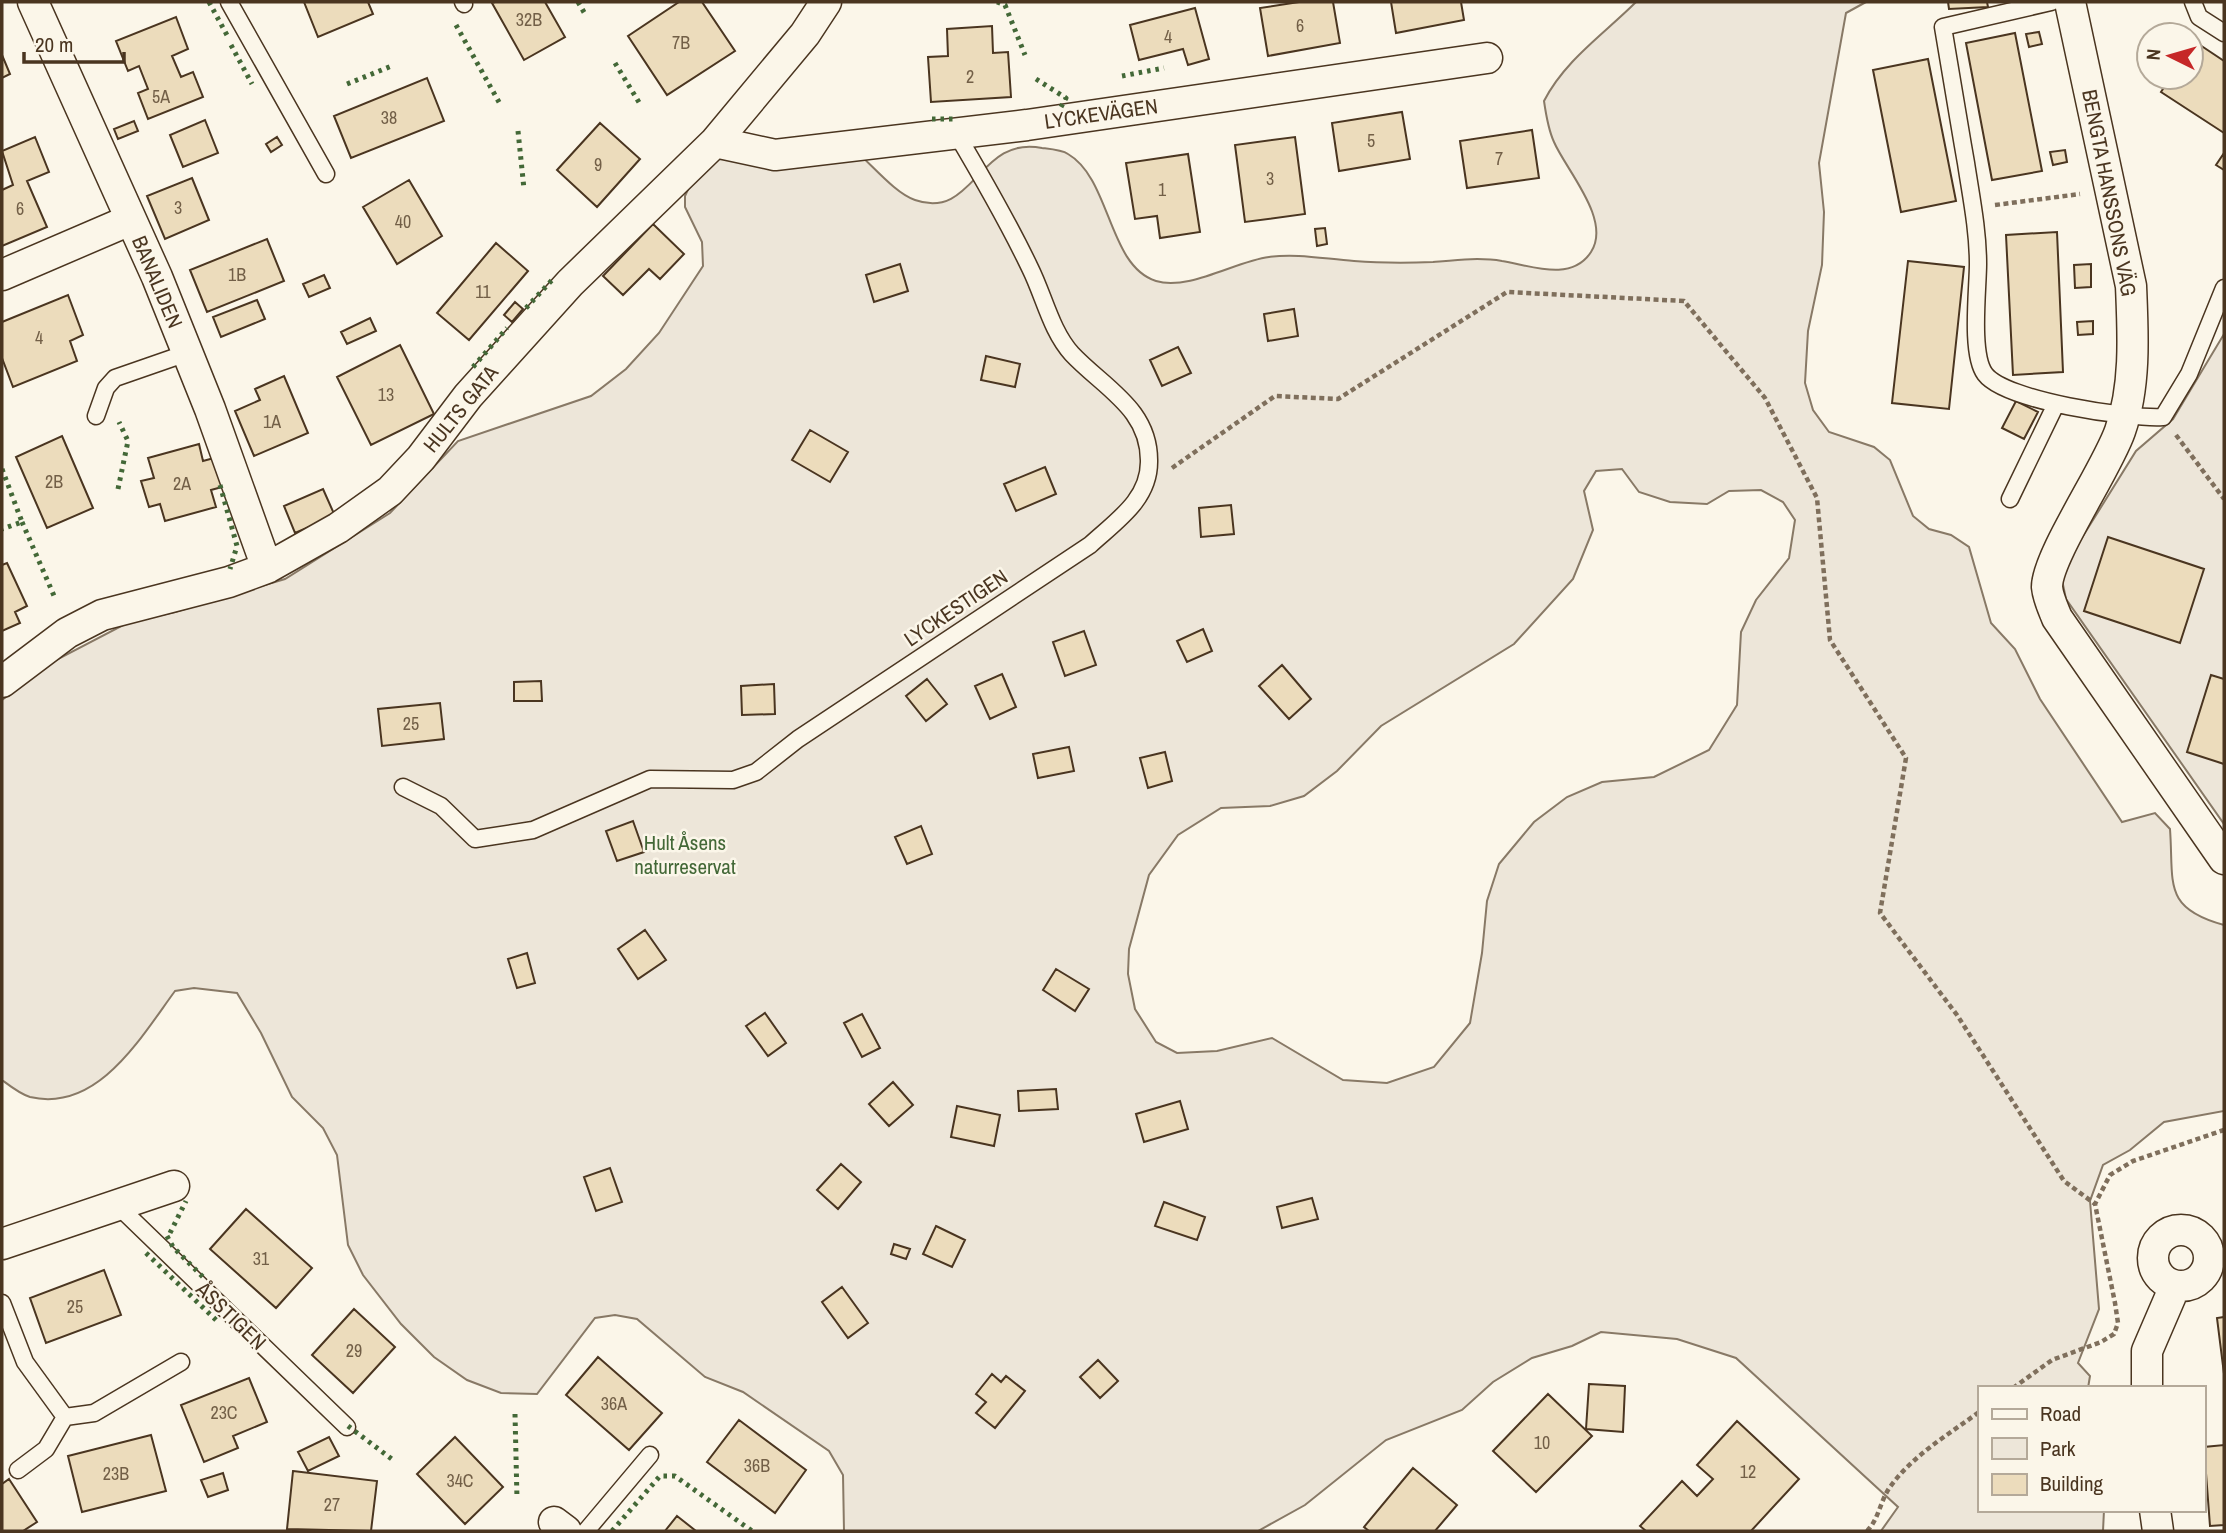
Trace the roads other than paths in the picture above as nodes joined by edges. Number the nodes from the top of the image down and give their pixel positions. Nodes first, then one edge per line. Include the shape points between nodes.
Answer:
1 (33, 2) edge
2 (229, 2) edge
3 (826, 2) edge
4 (2051, 2) edge
5 (2070, 2) edge
6 (2193, 2) edge
7 (2001, 7) edge
8 (2224, 33) edge
9 (1487, 58) dead end
10 (956, 133) junction
11 (715, 142) junction
12 (326, 174) dead end
13 (130, 220) junction
14 (2, 275) edge
15 (2224, 288) edge
16 (2222, 308) edge
17 (187, 353) junction
18 (2056, 404) junction
19 (2125, 414) junction
20 (96, 416) dead end
21 (2010, 499) dead end
22 (267, 568) junction
23 (2, 682) edge
24 (402, 787) dead end
25 (2224, 859) edge
26 (174, 1186) dead end
27 (116, 1204) junction
28 (2, 1244) edge
29 (2217, 1263) edge
30 (2175, 1286) junction
31 (2, 1303) edge
32 (181, 1362) dead end
33 (2147, 1386) edge
34 (65, 1417) junction
35 (346, 1427) dead end
36 (650, 1455) dead end
37 (18, 1470) dead end
38 (2155, 1512) edge
39 (586, 1531) edge
40 (2158, 1531) edge

1 - 13 street, BANALIDEN
2 - 12 lane
3 - 11 street, HULTS GATA
4 - 7 lane
5 - 19 street, BENGTA HANSSONS VÄG via 2131,286 2133,331
6 - 8 lane via 2199,17
7 - 18 lane via 1943,27 1973,208 1978,258 1977,342 1984,373 1995,383
9 - 10 street, LYCKEVÄGEN
10 - 11 street, LYCKEVÄGEN via 775,155
10 - 24 lane, LYCKESTIGEN via 991,192 1071,353 1126,402 1143,425 1150,460 1146,485 1132,507 1090,545 798,739 756,772 733,780 650,779 533,830 475,839 441,806
11 - 22 street, HULTS GATA via 562,292 390,491 348,522
13 - 14 street
13 - 17 street, BANALIDEN
15 - 16 lane
16 - 19 lane via 2163,417
17 - 20 lane via 115,378 106,388
17 - 22 street, BANALIDEN
18 - 19 lane
18 - 21 lane
19 - 25 street, BENGTA HANSSONS VÄG via 2106,464 2049,572 2050,601 2057,618
22 - 23 street, HULTS GATA via 102,615 67,633
26 - 27 street
27 - 28 street
27 - 35 lane, ÅSSTIGEN
29 - 30 street via 2201,1279
29 - 30 street via 2199,1237 2182,1230 2164,1235 2153,1259 2160,1277
30 - 33 street via 2147,1351
31 - 34 lane via 25,1362
32 - 34 lane via 94,1413
34 - 37 lane via 47,1449
36 - 39 lane
38 - 40 street

